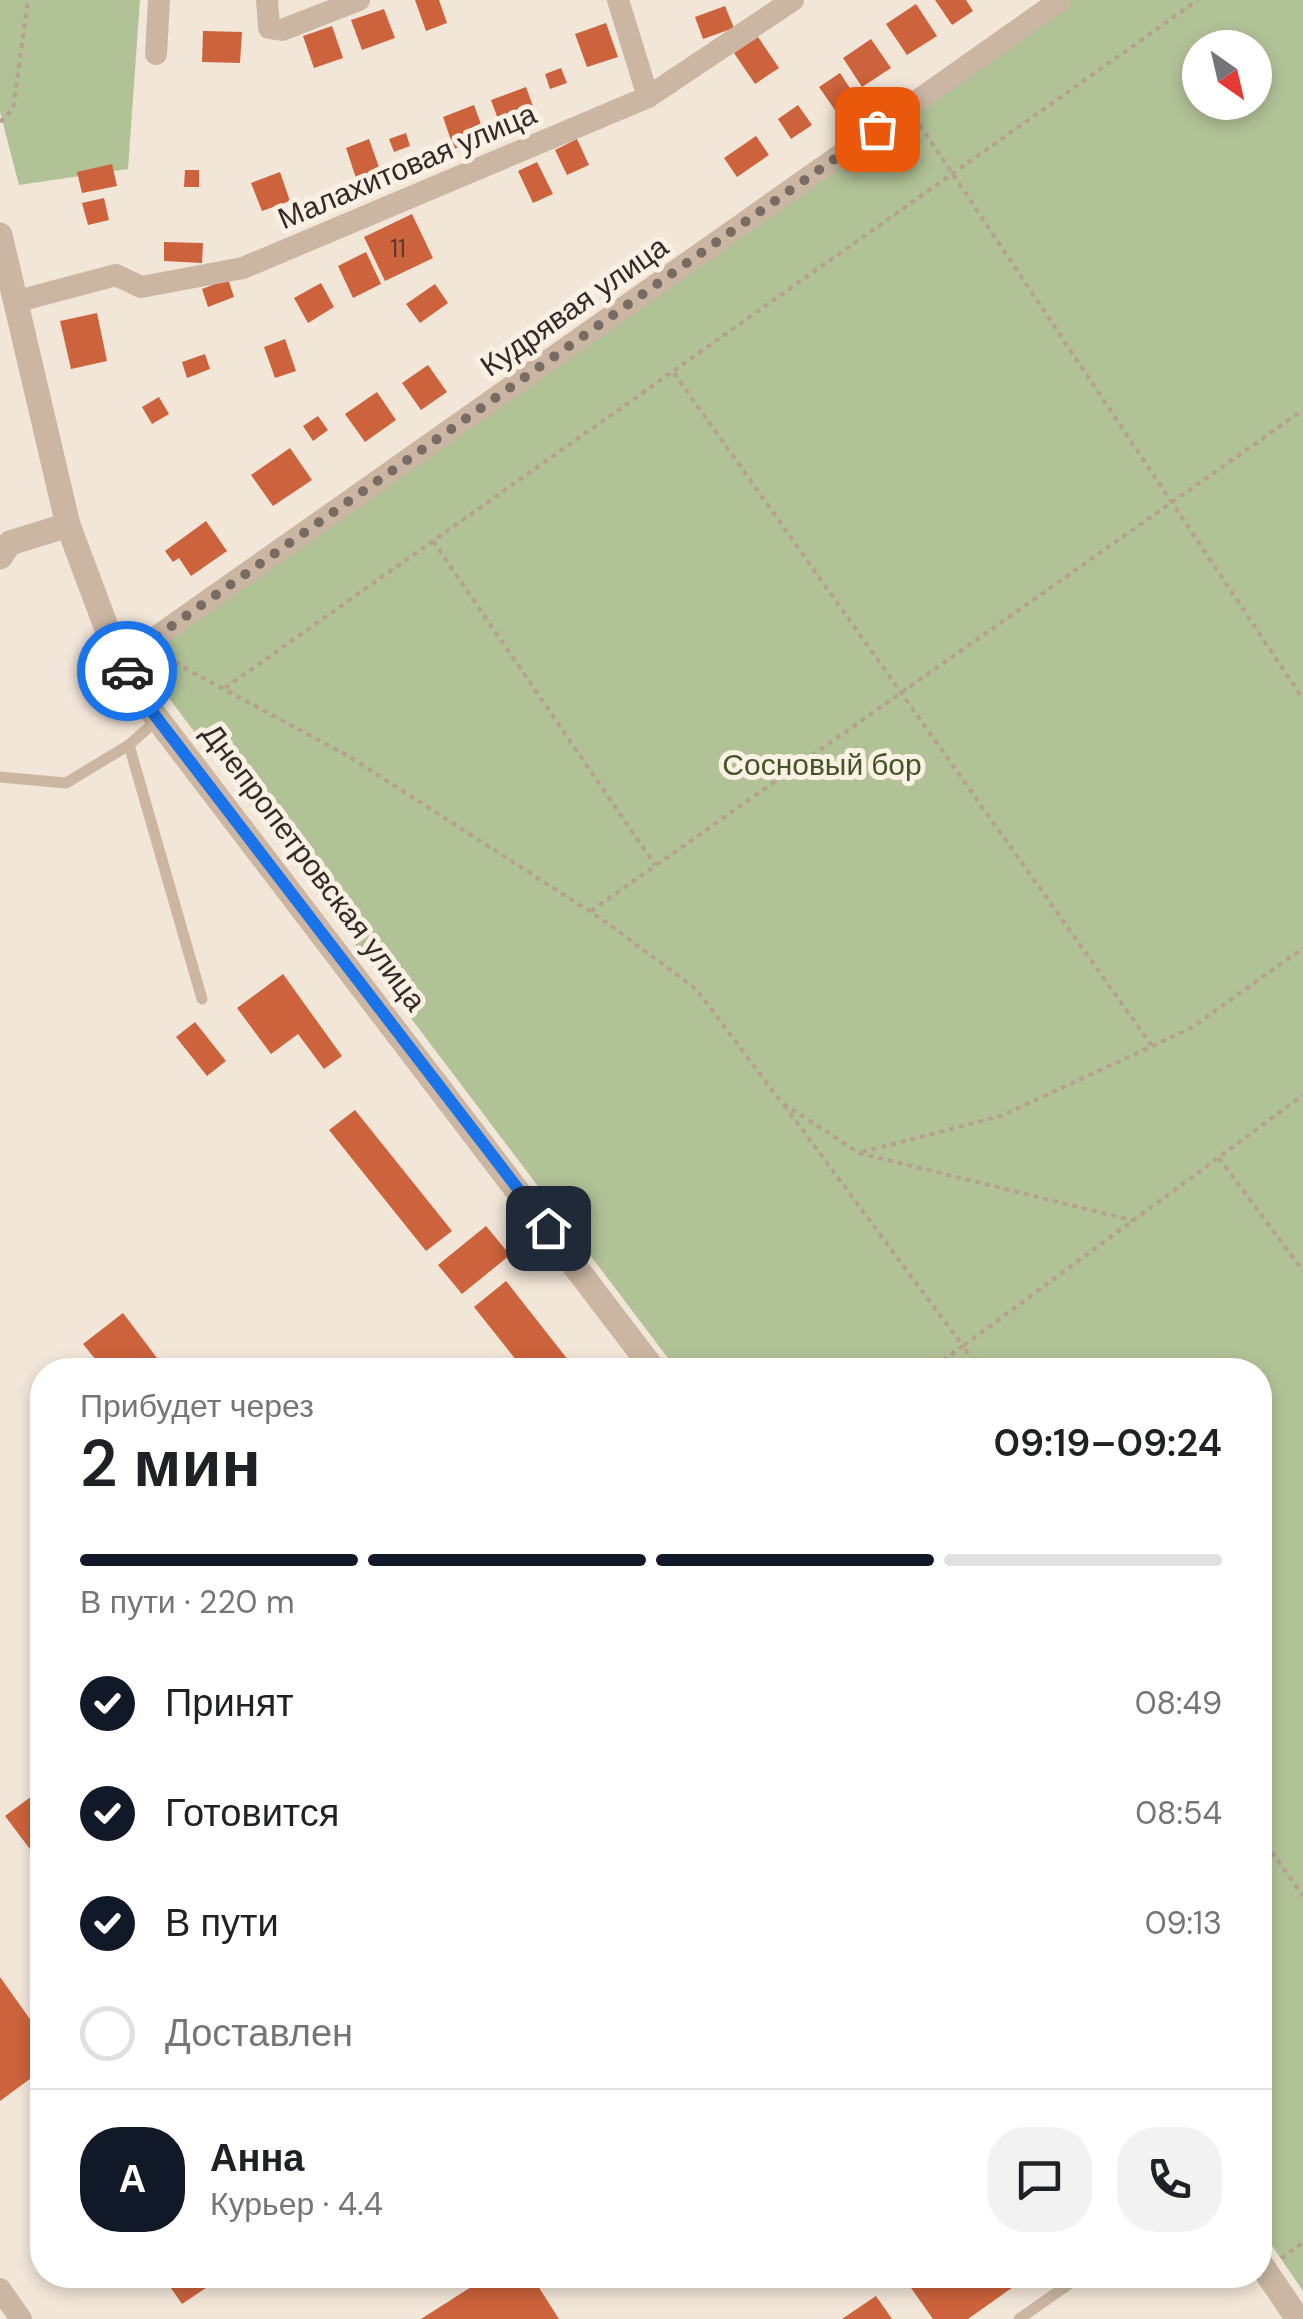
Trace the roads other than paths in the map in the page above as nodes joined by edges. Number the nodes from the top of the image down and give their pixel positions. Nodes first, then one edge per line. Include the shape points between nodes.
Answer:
1 (159, 0) edge
2 (267, 0) edge
3 (359, 0) edge
4 (618, 0) edge
5 (792, 0) edge
6 (1060, 0) edge
7 (156, 54) dead end
8 (648, 97) junction
9 (0, 234) edge
10 (18, 300) junction
11 (68, 524) junction
12 (0, 556) edge
13 (122, 661) junction
14 (159, 718) junction
15 (129, 744) junction
16 (0, 777) edge
17 (202, 999) dead end
18 (645, 1358) edge
19 (1272, 2281) edge
20 (1064, 2288) edge
21 (0, 2290) edge
22 (21, 2319) edge
23 (1020, 2319) edge
24 (1298, 2319) edge

1 - 7 street
2 - 3 street via 269,28 282,30
4 - 8 street
5 - 8 street, Малахитовая улица
6 - 13 street, Кудрявая улица
8 - 10 street, Малахитовая улица via 243,268 141,287 116,275
9 - 10 street, Днепропетровская улица
10 - 11 street, Днепропетровская улица
11 - 12 street via 10,544
11 - 13 street, Днепропетровская улица
13 - 14 street, Днепропетровская улица
14 - 15 lane
14 - 18 street, Днепропетровская улица
15 - 16 lane via 66,783
15 - 17 lane
19 - 24 street
20 - 23 lane
21 - 22 street

